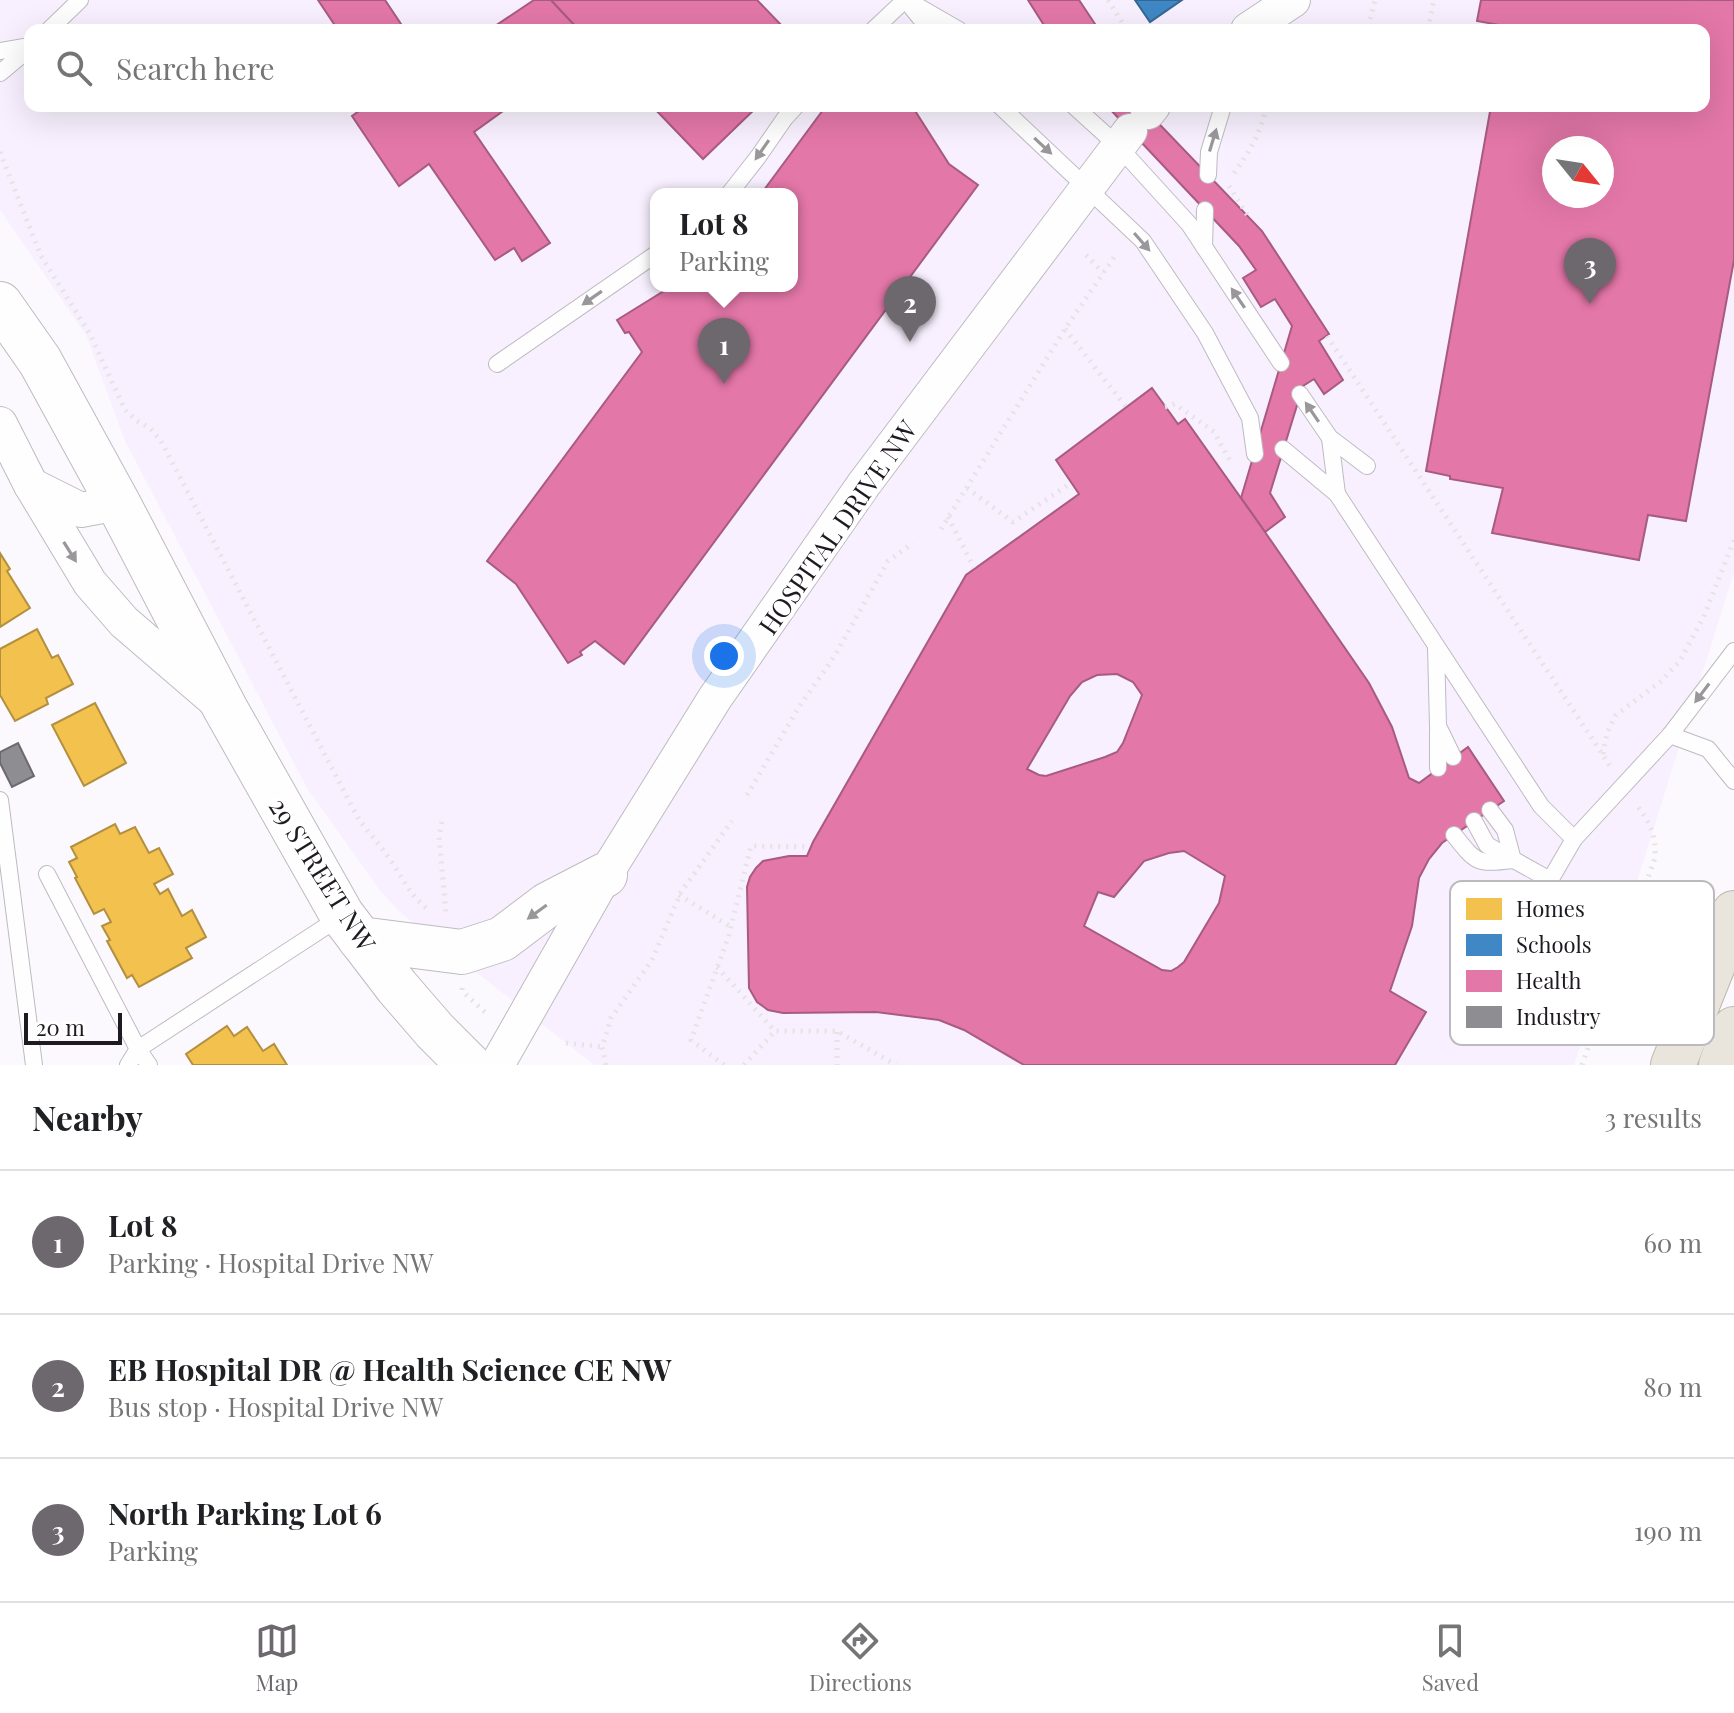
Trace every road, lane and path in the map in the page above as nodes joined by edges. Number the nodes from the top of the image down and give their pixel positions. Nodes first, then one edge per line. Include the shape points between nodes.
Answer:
1 (80, 0) edge
2 (906, 0) edge
3 (1108, 0) edge
4 (1293, 0) edge
5 (1375, 0) edge
6 (1434, 0) edge
7 (1370, 19) dead end
8 (55, 24) edge
9 (880, 24) edge
10 (925, 24) edge
11 (948, 24) edge
12 (1123, 24) edge
13 (1260, 24) edge
14 (1429, 24) edge
15 (24, 48) edge
16 (0, 51) edge
17 (24, 52) edge
18 (0, 73) edge
19 (790, 112) edge
20 (1006, 112) edge
21 (1095, 112) edge
22 (1221, 112) edge
23 (1264, 112) edge
24 (1137, 124) edge
25 (0, 152) edge
26 (1227, 169) dead end
27 (1208, 175) dead end
28 (1228, 180) junction
29 (1087, 187) junction
30 (734, 188) edge
31 (1205, 210) dead end
32 (1250, 219) dead end
33 (1204, 247) junction
34 (1117, 253) dead end
35 (1086, 255) dead end
36 (650, 258) edge
37 (1103, 273) junction
38 (0, 304) edge
39 (1065, 329) junction
40 (1327, 336) dead end
41 (1281, 363) dead end
42 (497, 364) dead end
43 (1300, 394) dead end
44 (1126, 407) dead end
45 (1165, 407) dead end
46 (0, 424) edge
47 (1330, 438) junction
48 (1283, 449) dead end
49 (1255, 454) dead end
50 (1232, 465) dead end
51 (1367, 466) dead end
52 (1071, 483) dead end
53 (31, 485) junction
54 (967, 488) junction
55 (1337, 494) junction
56 (118, 503) junction
57 (948, 517) junction
58 (941, 529) dead end
59 (1734, 540) edge
60 (913, 543) dead end
61 (974, 568) dead end
62 (1436, 646) junction
63 (1734, 651) edge
64 (225, 708) junction
65 (1438, 726) junction
66 (1670, 735) junction
67 (1453, 757) dead end
68 (1438, 768) dead end
69 (1734, 781) edge
70 (747, 795) dead end
71 (1632, 798) dead end
72 (0, 800) edge
73 (1490, 810) dead end
74 (732, 821) dead end
75 (1474, 821) dead end
76 (442, 822) dead end
77 (1454, 835) dead end
78 (1574, 839) junction
79 (810, 847) dead end
80 (1513, 860) junction
81 (47, 874) dead end
82 (605, 875) junction
83 (1550, 880) joint
84 (1647, 881) edge
85 (679, 895) junction
86 (428, 909) dead end
87 (1734, 913) edge
88 (437, 914) dead end
89 (351, 927) junction
90 (731, 927) junction
91 (1714, 963) edge
92 (717, 967) junction
93 (462, 991) dead end
94 (470, 998) junction
95 (461, 1006) dead end
96 (487, 1014) dead end
97 (1734, 1029) edge
98 (775, 1031) junction
99 (837, 1031) junction
100 (566, 1043) dead end
101 (1589, 1045) edge
102 (1681, 1045) edge
103 (602, 1047) junction
104 (138, 1049) junction
105 (34, 1065) edge
106 (128, 1065) edge
107 (149, 1065) edge
108 (469, 1065) edge
109 (497, 1065) edge
110 (606, 1065) edge
111 (724, 1065) edge
112 (744, 1065) edge
113 (837, 1065) edge
114 (896, 1065) edge
115 (1582, 1065) edge
116 (1673, 1065) edge
117 (1721, 1065) edge

1 - 8 lane
2 - 9 lane
2 - 10 lane
2 - 11 lane
3 - 12 path
4 - 13 street
5 - 7 path
6 - 14 path
15 - 16 lane
17 - 18 lane
19 -> 30 lane
20 -> 29 lane
21 - 24 lane
27 -> 22 lane
23 - 28 path via 1250,151
24 - 29 street, HOSPITAL DRIVE NW
24 - 33 lane
25 - 86 path via 41,256 90,334 125,410 161,441 359,820
26 - 28 path
28 - 32 path
29 -> 49 lane via 1143,241 1205,333 1256,424
29 - 82 street, HOSPITAL DRIVE NW via 864,484 715,698
31 - 33 lane
41 -> 33 lane
34 - 37 path
35 - 37 path
36 -> 42 lane
37 - 39 path
38 - 56 street, 29 STREET NW via 40,361
39 - 44 path
39 - 54 path
40 - 59 path via 1603,755 1616,715 1680,661
47 -> 43 lane
45 - 50 path via 1175,404 1214,432
46 - 53 street, 29 STREET NW
47 - 51 lane
47 - 55 lane
48 - 55 lane
52 - 54 path via 1013,522
53 - 56 street via 81,510
53 -> 64 street, 29 STREET NW via 90,583 124,622
54 - 57 path
55 - 62 lane
56 - 64 street, 29 STREET NW
57 - 58 path
57 - 61 path
60 - 70 path via 888,561
62 - 65 lane
62 - 78 lane via 1541,806
63 -> 66 lane
64 - 89 street, 29 STREET NW
65 - 67 lane
65 - 68 lane
66 - 69 lane via 1708,749
66 - 78 lane
71 - 84 path via 1656,839
72 - 105 lane
73 - 80 lane via 1505,830
74 - 85 path
75 - 80 lane via 1487,845
76 - 88 path via 447,919
77 - 80 lane via 1471,856 1485,863
78 - 83 lane
79 - 90 path via 751,846
80 - 83 lane
81 - 104 lane
82 -> 89 street via 547,905 502,939 462,952
82 - 109 street, HOSPITAL DRIVE NW
85 - 90 path
85 - 103 path via 652,960 611,1018
87 - 91 highway
89 - 104 lane
89 - 108 street, 29 STREET NW via 397,987
90 - 92 path
92 - 98 path
92 - 111 path via 691,1040
93 - 94 path
94 - 95 path
94 - 96 path
97 - 117 highway
98 - 99 path
98 - 112 path
99 - 113 path
99 - 114 path
100 - 103 path
101 - 115 path
102 - 116 highway
103 - 110 path
104 - 106 lane
104 - 107 lane

